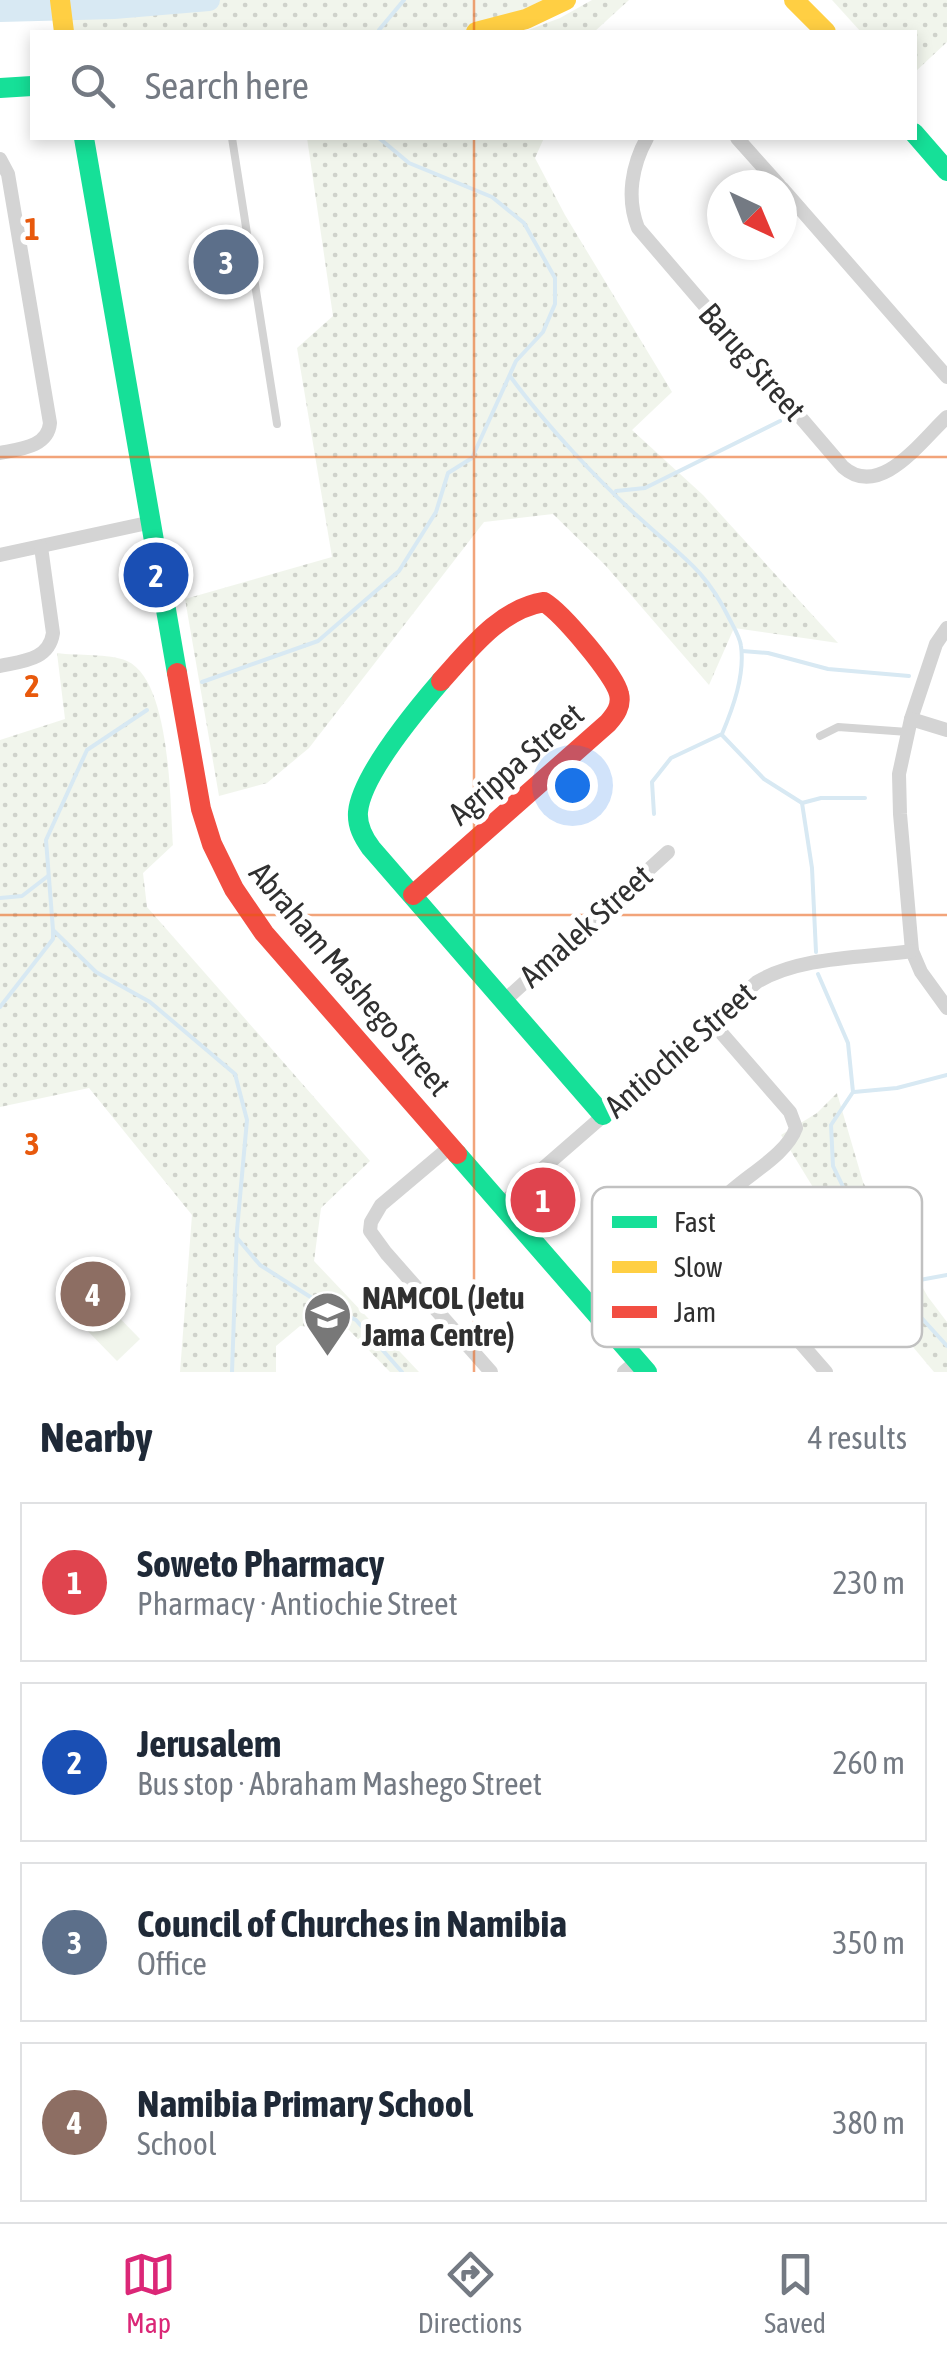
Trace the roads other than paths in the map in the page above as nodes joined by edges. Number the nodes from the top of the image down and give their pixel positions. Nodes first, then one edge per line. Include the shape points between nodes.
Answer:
1 (60, 0) edge
2 (566, 0) edge
3 (794, 0) edge
4 (64, 30) edge
5 (484, 30) edge
6 (824, 30) edge
7 (30, 86) edge
8 (0, 88) edge
9 (917, 136) edge
10 (84, 140) edge
11 (232, 140) edge
12 (646, 140) edge
13 (739, 140) edge
14 (0, 159) edge
15 (766, 170) edge
16 (947, 171) edge
17 (797, 205) edge
18 (947, 377) edge
19 (947, 416) edge
20 (277, 424) dead end
21 (0, 454) edge
22 (152, 522) junction
23 (40, 547) junction
24 (0, 556) edge
25 (947, 628) edge
26 (0, 666) edge
27 (909, 726) junction
28 (947, 730) edge
29 (820, 736) dead end
30 (668, 852) dead end
31 (413, 895) junction
32 (912, 951) junction
33 (504, 1001) junction
34 (947, 1008) edge
35 (711, 1021) junction
36 (604, 1115) junction
37 (451, 1146) junction
38 (738, 1187) edge
39 (502, 1204) junction
40 (592, 1314) edge
41 (619, 1347) edge
42 (804, 1347) edge
43 (636, 1368) edge
44 (491, 1372) edge
45 (826, 1372) edge

1 - 4 main road
2 - 5 main road
3 - 6 main road
7 - 8 main road
9 - 16 main road
10 - 22 main road, Abraham Mashego Street
11 - 20 lane
12 - 19 street, Barug Street via 631,195 638,228 851,474 867,479 886,473
13 - 15 street
14 - 21 street via 8,174 50,432 40,443
17 - 18 street
22 - 23 street
22 - 37 main road, Abraham Mashego Street via 201,809 219,865 264,933
23 - 24 street
23 - 26 street via 50,646 35,658
25 - 27 street
27 - 28 street
27 - 29 lane via 838,727
27 - 32 street via 900,814
30 - 33 street, Amalek Street
31 - 31 main road, Agrippa Street via 361,834 361,796 428,694 509,614 542,602 613,681 620,708
31 - 33 main road, Agrippa Street
32 - 34 street
32 - 35 street, Antiochie Street via 780,971
33 - 36 main road, Agrippa Street
35 - 36 street, Antiochie Street
35 - 38 street via 790,1112 796,1128 788,1144
36 - 39 street, Antiochie Street
37 - 39 main road, Abraham Mashego Street
37 - 44 street via 381,1206 370,1231
39 - 40 main road, Abraham Mashego Street
41 - 43 main road, Abraham Mashego Street
42 - 45 street

